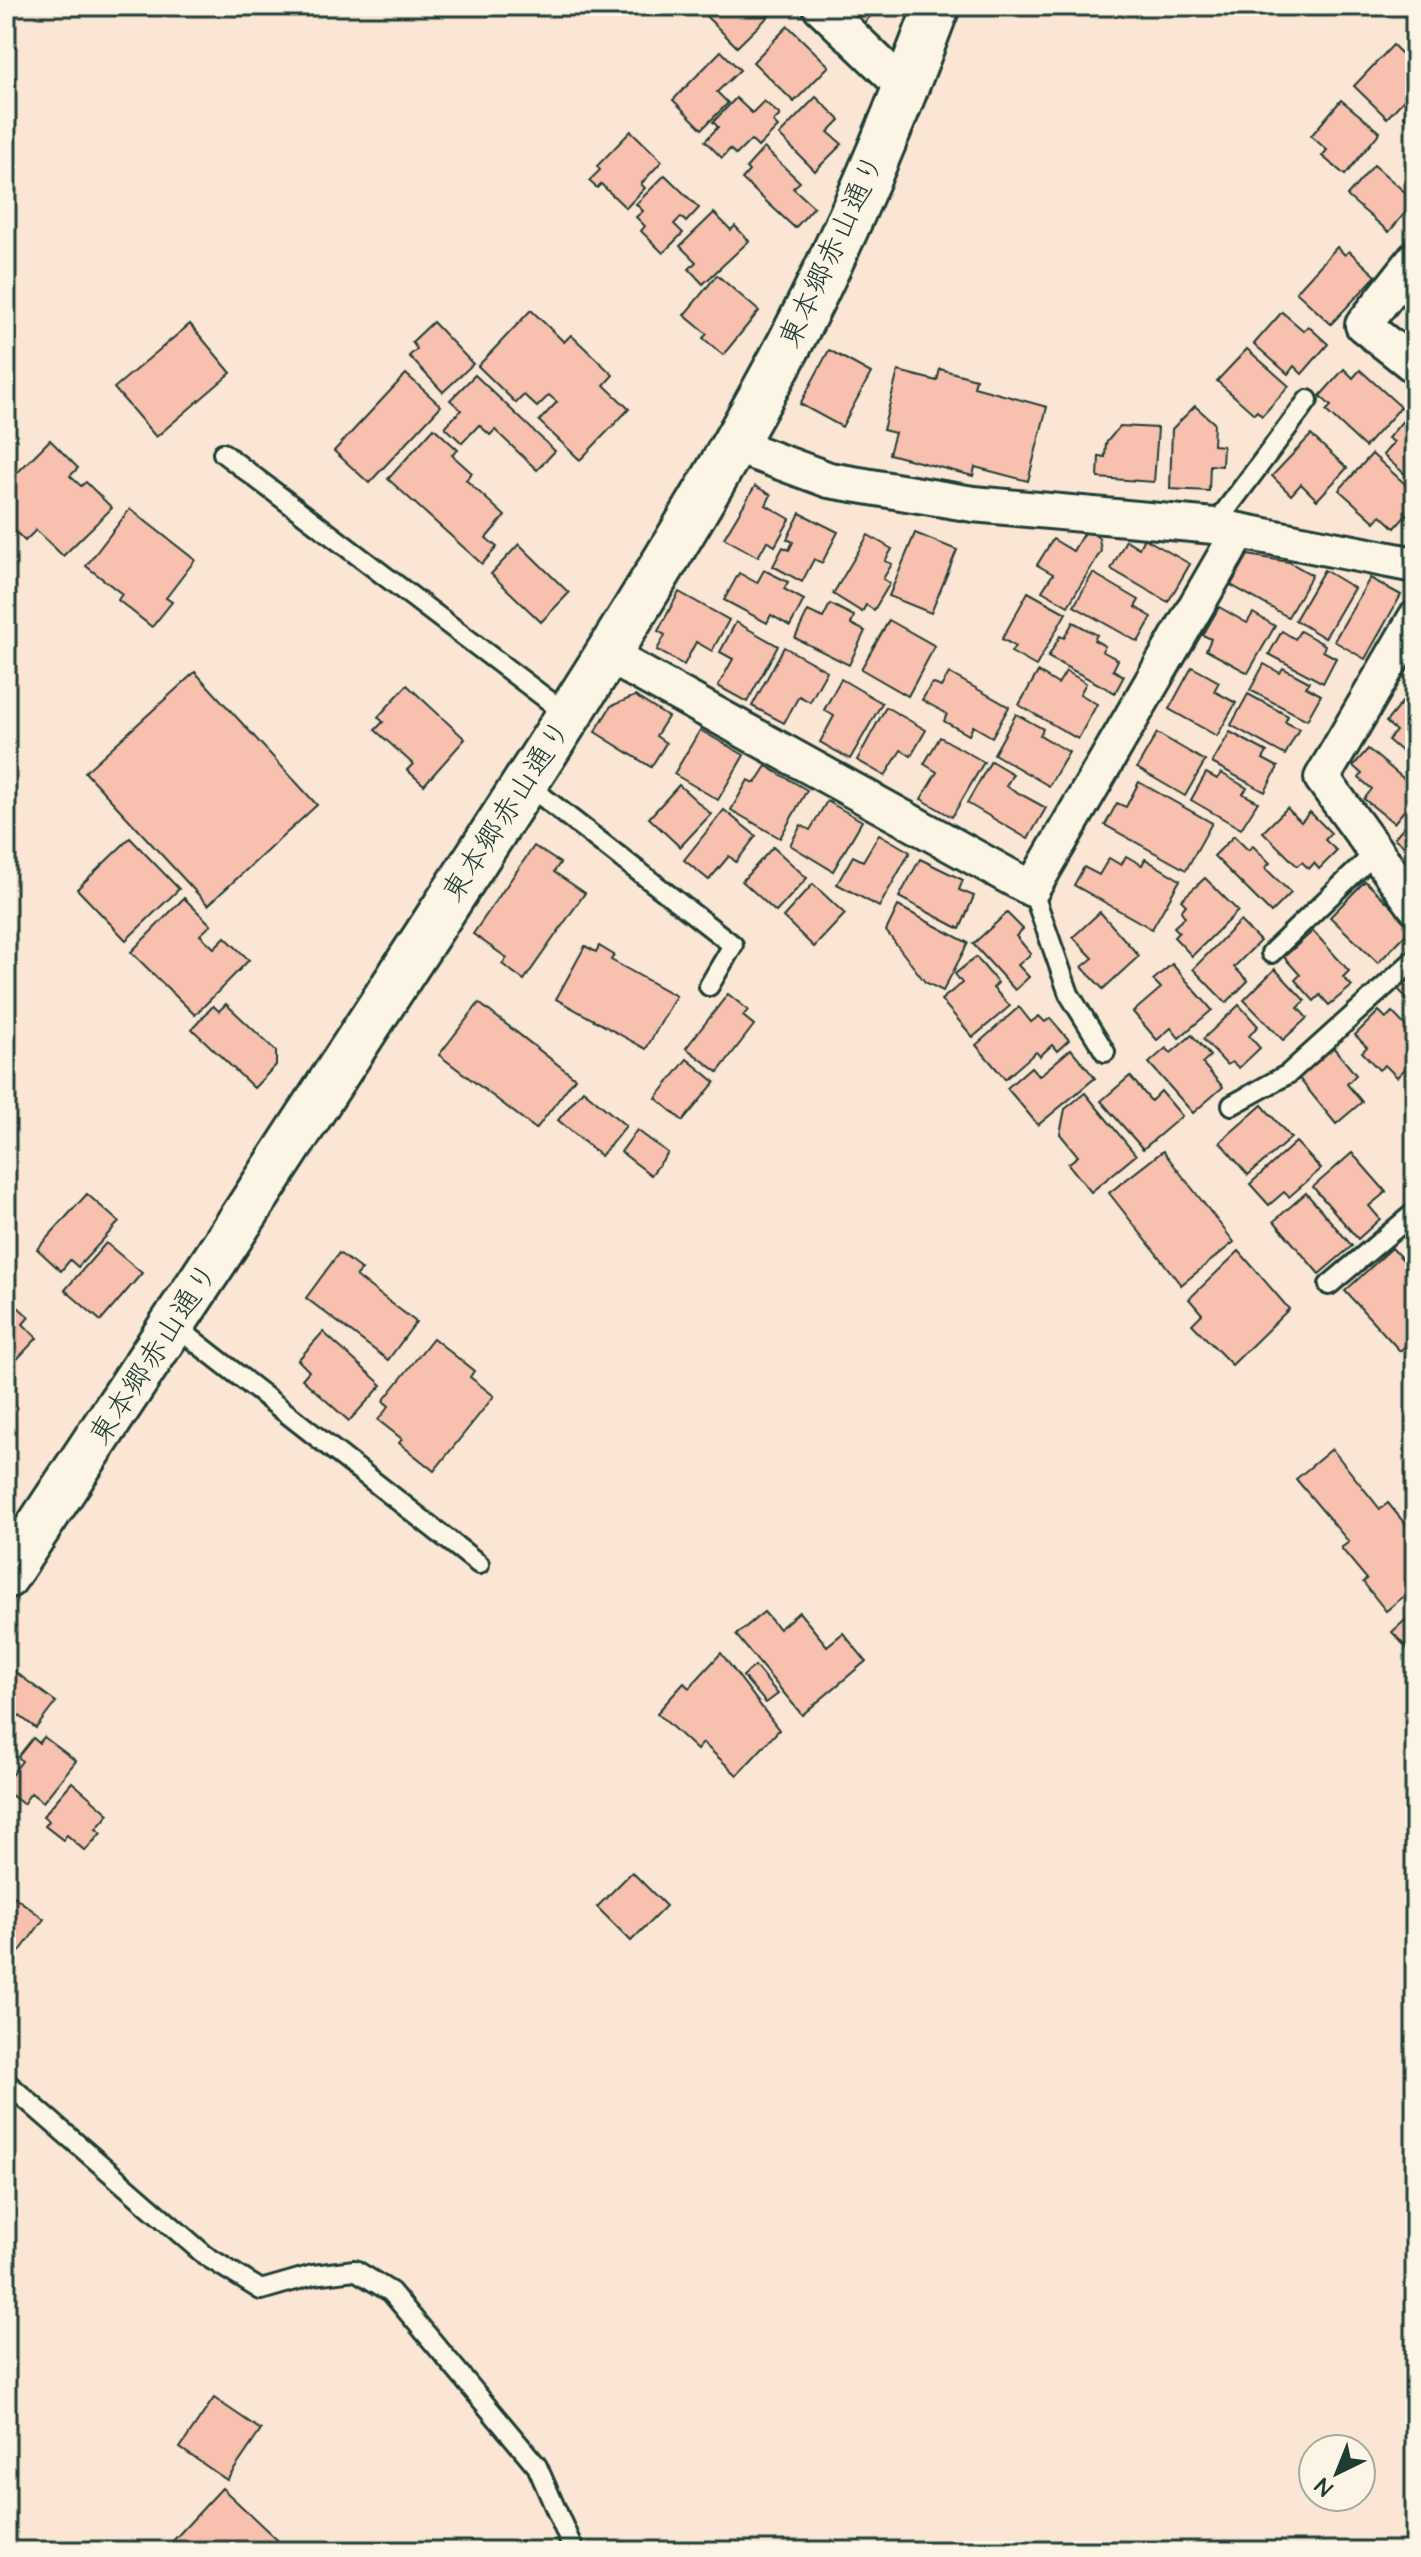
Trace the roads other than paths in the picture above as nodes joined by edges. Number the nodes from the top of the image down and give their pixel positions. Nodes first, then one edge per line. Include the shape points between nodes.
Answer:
1 (820, 6) edge
2 (935, 7) edge
3 (905, 88) junction
4 (1415, 259) edge
5 (1415, 366) edge
6 (1308, 400) dead end
7 (734, 445) junction
8 (223, 453) dead end
9 (1227, 529) junction
10 (1415, 565) edge
11 (1415, 619) edge
12 (608, 655) junction
13 (569, 716) junction
14 (525, 783) junction
15 (1376, 852) junction
16 (1032, 889) junction
17 (1415, 906) edge
18 (1271, 953) dead end
19 (1415, 959) edge
20 (709, 986) dead end
21 (1105, 1052) dead end
22 (1232, 1105) dead end
23 (1415, 1212) edge
24 (1329, 1285) dead end
25 (174, 1325) junction
26 (479, 1564) dead end
27 (6, 1576) edge
28 (6, 2082) edge
29 (574, 2551) edge

1 - 3 street
2 - 3 street, 東本郷赤山通り
3 - 7 street, 東本郷赤山通り via 849,221
4 - 5 street via 1363,325
6 - 9 lane
7 - 9 street via 829,480 959,502
7 - 12 street, 東本郷赤山通り
8 - 13 lane
9 - 10 street
9 - 16 street
11 - 15 street via 1322,778
12 - 13 street, 東本郷赤山通り
12 - 16 street
13 - 14 street, 東本郷赤山通り
14 - 20 lane via 733,945
14 - 25 street, 東本郷赤山通り
15 - 17 street
15 - 18 lane
16 - 21 lane via 1069,994
19 - 22 lane via 1288,1074
23 - 24 lane
25 - 26 lane
25 - 27 street, 東本郷赤山通り
28 - 29 lane via 206,2256 261,2290 355,2270 391,2292 537,2466

